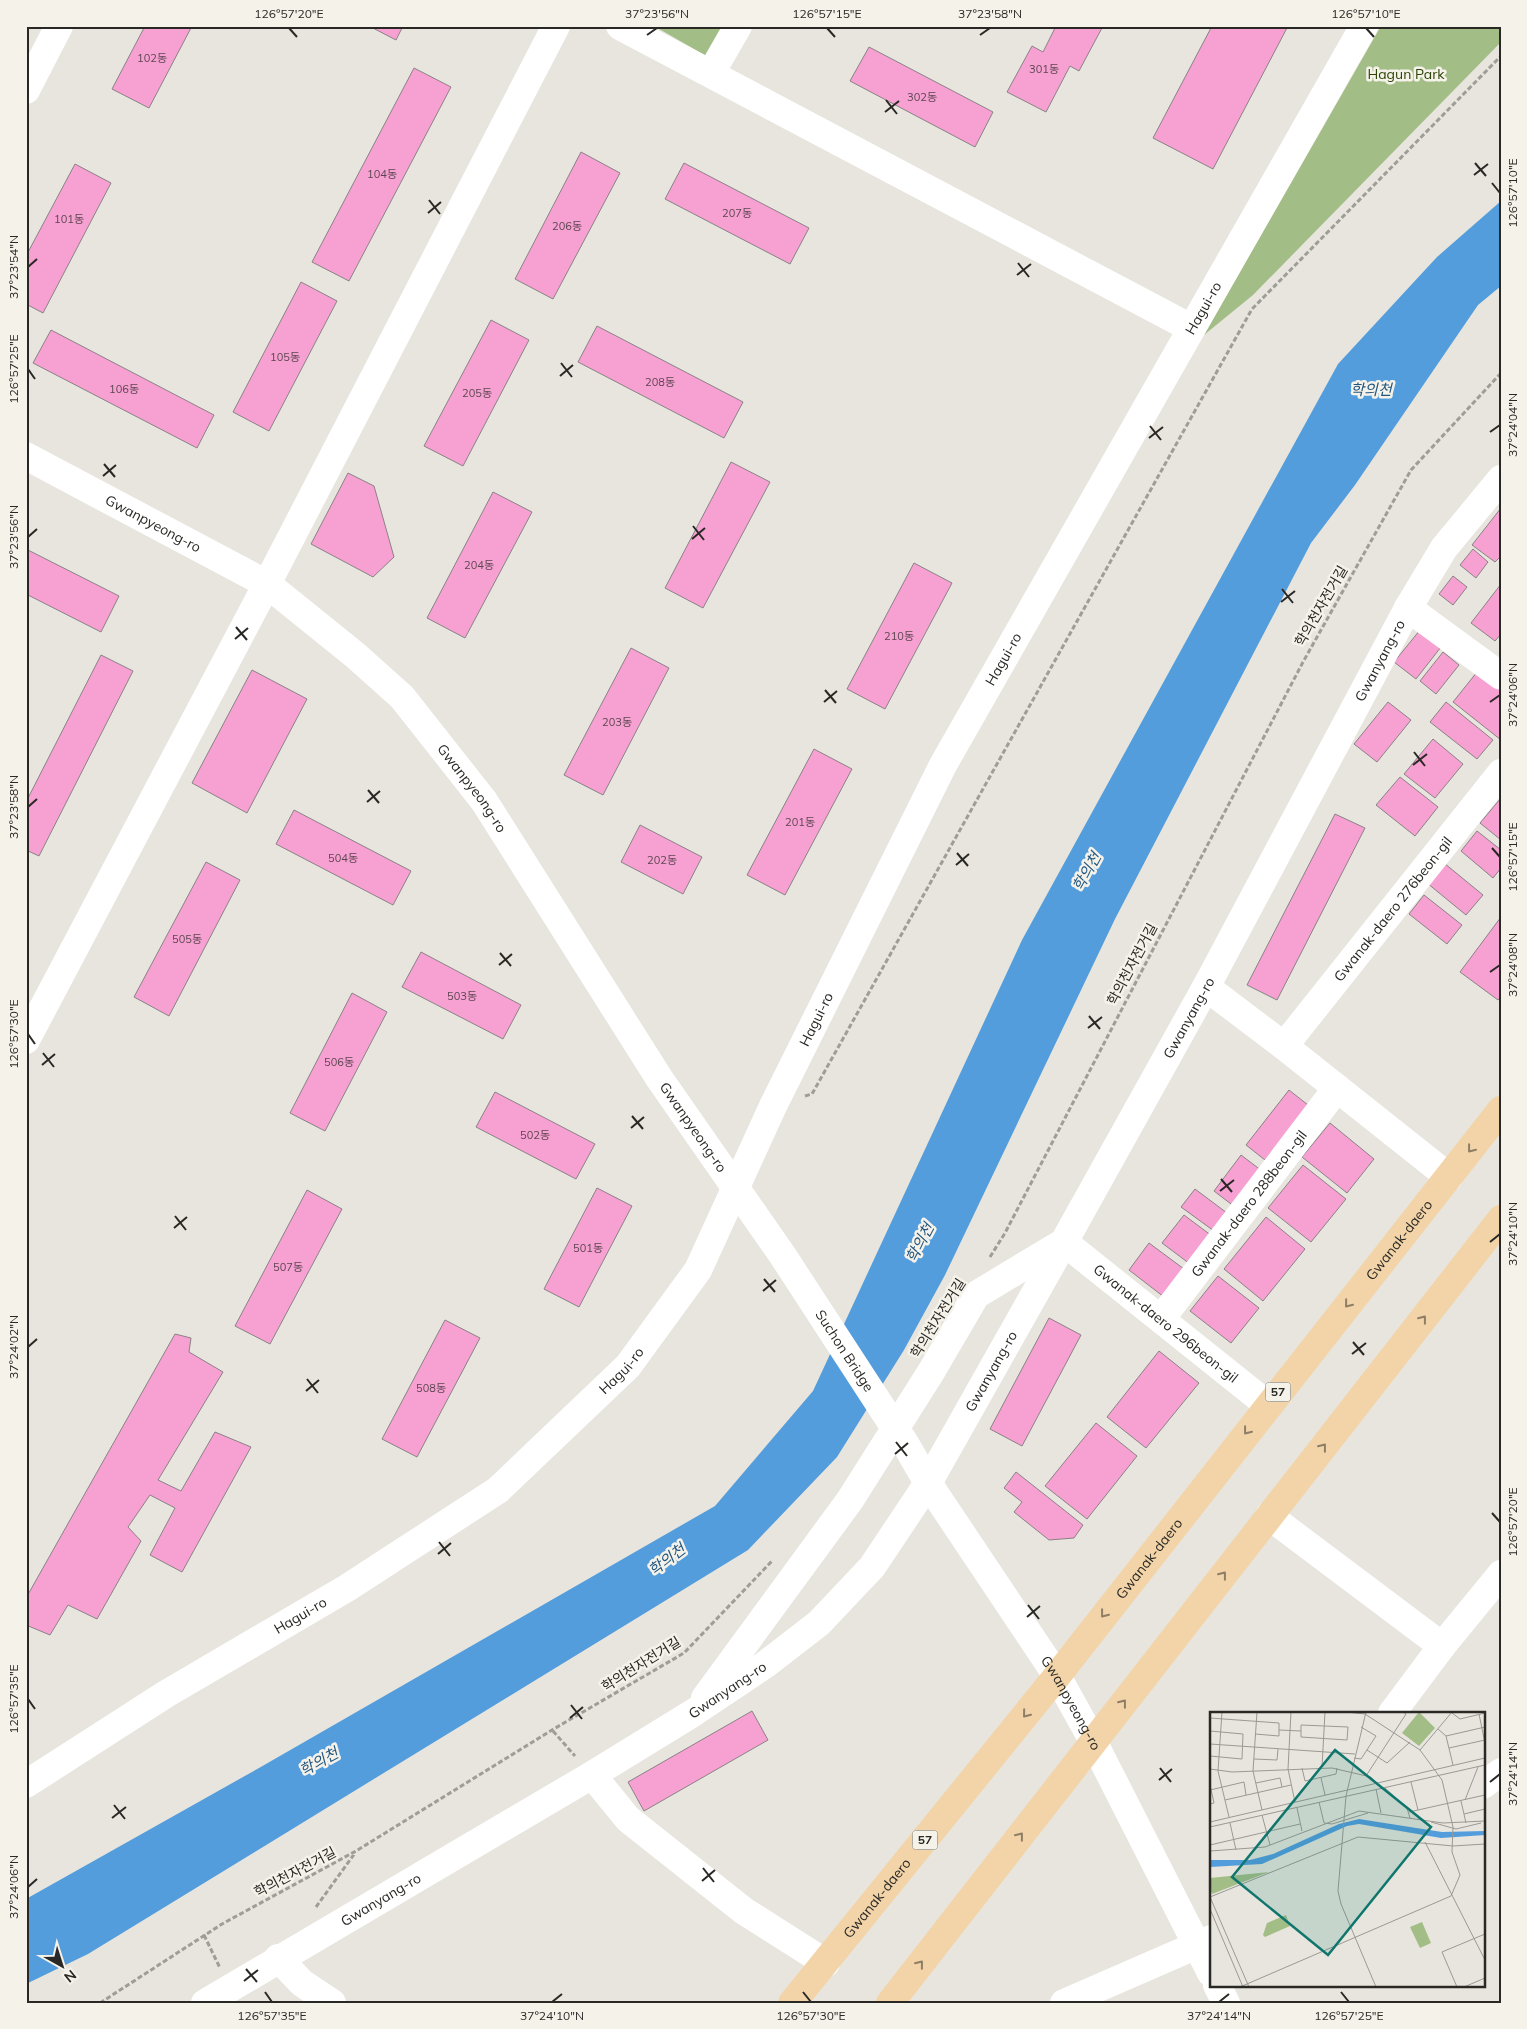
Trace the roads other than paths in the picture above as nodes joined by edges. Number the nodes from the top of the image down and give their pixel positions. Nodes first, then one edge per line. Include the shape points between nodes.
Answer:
1 (59, 26) edge
2 (556, 26) edge
3 (620, 26) edge
4 (738, 26) edge
5 (1364, 26) edge
6 (711, 74) junction
7 (29, 78) edge
8 (1191, 328) junction
9 (26, 456) edge
10 (1501, 479) edge
11 (267, 584) junction
12 (1408, 608) junction
13 (1501, 676) edge
14 (1501, 773) edge
15 (1206, 987) junction
16 (26, 1040) edge
17 (1284, 1046) junction
18 (1336, 1088) junction
19 (1501, 1110) edge
20 (1449, 1177) junction
21 (736, 1187) junction
22 (1501, 1219) edge
23 (1064, 1242) junction
24 (783, 1256) joint
25 (1161, 1319) junction
26 (1268, 1405) junction
27 (906, 1446) joint
28 (928, 1483) junction
29 (1269, 1516) junction
30 (1501, 1574) edge
31 (1442, 1646) junction
32 (1057, 1676) junction
33 (1393, 1712) edge
34 (694, 1713) junction
35 (1093, 1741) junction
36 (1501, 1772) edge
37 (592, 1775) junction
38 (26, 1784) edge
39 (1484, 1784) edge
40 (1204, 1943) edge
41 (278, 1958) junction
42 (826, 1962) junction
43 (1210, 1970) edge
44 (1218, 1986) edge
45 (328, 2002) edge
46 (204, 2003) edge
47 (792, 2003) edge
48 (890, 2003) edge
49 (1064, 2003) edge
50 (1226, 2003) edge

1 - 7 street
2 - 11 street
3 - 6 street
4 - 6 street
5 - 8 street, Hagui-ro
6 - 8 street
8 - 21 street, Hagui-ro via 943,765
9 - 11 street, Gwanpyeong-ro
10 - 12 street, Gwanyang-ro via 1444,548
11 - 16 street
11 - 21 street, Gwanpyeong-ro via 402,696 484,801 659,1078
12 - 13 street
12 - 15 street, Gwanyang-ro
14 - 17 street, Gwanak-daero 276beon-gil
15 - 17 street
15 - 23 street, Gwanyang-ro
17 - 18 street
18 - 20 street
18 - 25 street, Gwanak-daero 288beon-gil
19 -> 20 main road, Gwanak-daero / 57
20 -> 26 main road, Gwanak-daero / 57
21 - 24 street, Gwanpyeong-ro
21 - 38 street, Hagui-ro via 698,1270 628,1366 498,1490 347,1588 166,1694
29 -> 22 main road
23 - 25 street, Gwanak-daero 296beon-gil
23 - 28 street, Gwanyang-ro
23 - 34 street via 976,1296 850,1500
24 - 27 street, Suchon Bridge
25 - 26 street, Gwanak-daero 296beon-gil
26 -> 32 main road, Gwanak-daero / 57
27 - 28 street, Gwanpyeong-ro
28 - 32 street, Gwanpyeong-ro
28 - 34 street, Gwanyang-ro via 872,1567 819,1623
29 - 31 street
35 -> 29 main road
30 - 31 street
31 - 33 street
32 - 35 street, Gwanpyeong-ro
32 -> 42 main road, Gwanak-daero / 57
34 - 37 street, Gwanyang-ro
35 - 40 street, Gwanpyeong-ro
48 -> 35 main road
36 - 39 street
37 - 41 street, Gwanyang-ro
37 - 42 street via 628,1819 744,1911
40 - 43 street, Gwanpyeong-ro
40 - 49 street
41 - 45 street via 302,1983
41 - 46 street, Gwanyang-ro
42 - 47 main road, Gwanak-daero / 57
44 - 50 street

